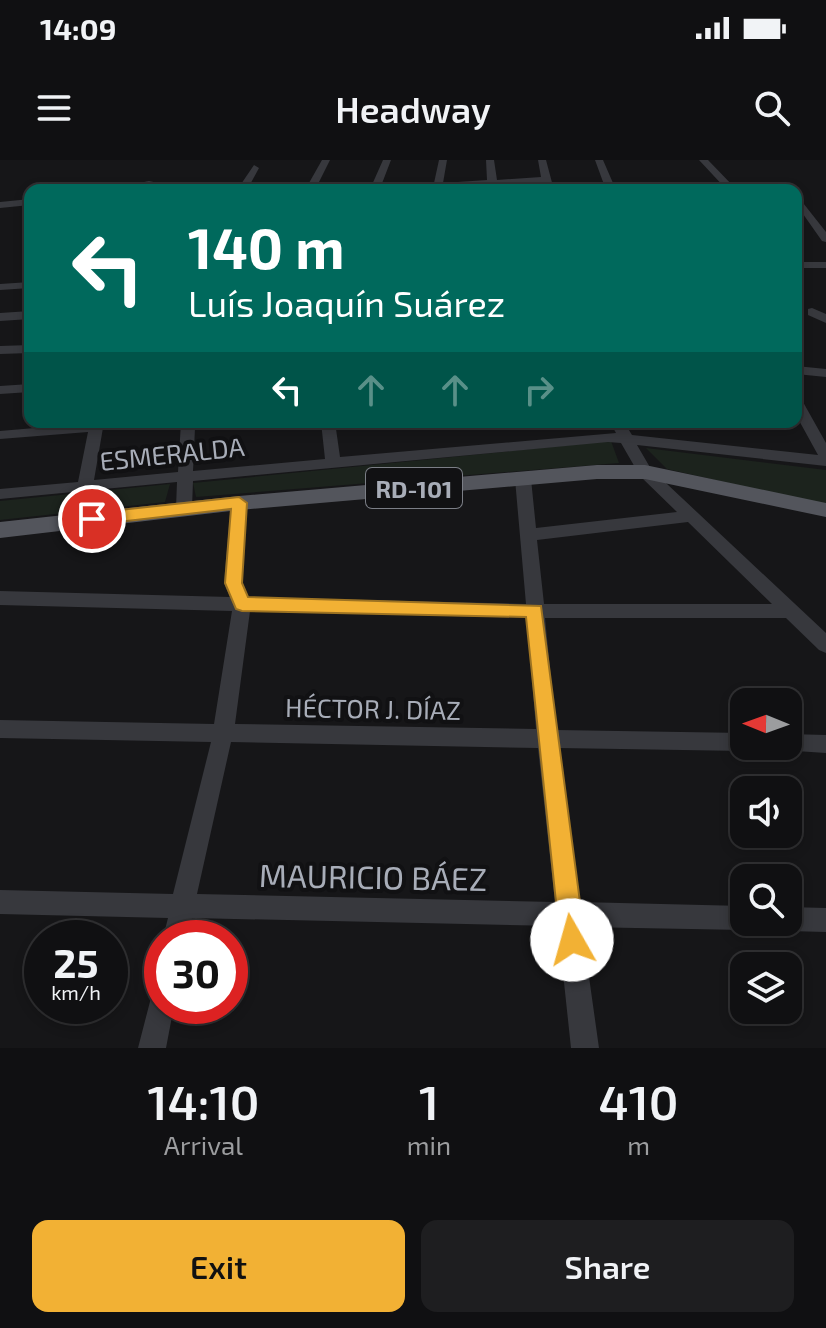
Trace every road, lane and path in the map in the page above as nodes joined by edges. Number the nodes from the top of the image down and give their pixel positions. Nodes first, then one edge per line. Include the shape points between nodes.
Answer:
1 (326, 160) edge
2 (387, 160) edge
3 (443, 160) edge
4 (490, 160) edge
5 (542, 160) edge
6 (599, 160) edge
7 (703, 160) edge
8 (254, 168) dead end
9 (245, 184) edge
10 (313, 184) edge
11 (377, 184) edge
12 (445, 184) edge
13 (492, 184) edge
14 (547, 184) edge
15 (609, 184) edge
16 (726, 184) edge
17 (24, 203) edge
18 (0, 205) edge
19 (802, 205) edge
20 (826, 239) edge
21 (802, 265) edge
22 (826, 265) edge
23 (24, 285) edge
24 (0, 287) edge
25 (812, 312) dead end
26 (24, 315) edge
27 (0, 317) edge
28 (826, 319) edge
29 (24, 349) edge
30 (0, 350) edge
31 (802, 371) edge
32 (826, 373) edge
33 (24, 388) edge
34 (0, 390) edge
35 (802, 413) edge
36 (68, 428) edge
37 (96, 428) edge
38 (188, 428) edge
39 (329, 428) edge
40 (620, 429) edge
41 (0, 435) edge
42 (826, 459) edge
43 (333, 461) junction
44 (645, 472) junction
45 (185, 476) junction
46 (523, 479) junction
47 (85, 486) junction
48 (0, 494) edge
49 (239, 503) junction
50 (184, 508) junction
51 (826, 510) edge
52 (693, 516) junction
53 (0, 530) edge
54 (528, 535) junction
55 (0, 598) edge
56 (242, 604) junction
57 (534, 611) junction
58 (790, 611) junction
59 (826, 645) edge
60 (0, 729) edge
61 (223, 733) junction
62 (547, 739) junction
63 (730, 742) edge
64 (802, 743) edge
65 (826, 744) edge
66 (0, 902) edge
67 (182, 906) junction
68 (569, 913) junction
69 (730, 918) edge
70 (802, 919) edge
71 (179, 920) edge
72 (826, 920) edge
73 (157, 1024) edge
74 (152, 1048) edge
75 (585, 1048) edge

1 - 10 street
2 - 11 street
3 - 12 street
4 - 13 street
5 - 14 street
6 - 15 street
7 - 16 street
8 - 9 street
17 - 18 street
19 - 20 street
21 - 22 street
23 - 24 street
25 - 28 street
26 - 27 street
29 - 30 street
31 - 32 street
33 - 34 street
35 - 42 street
36 - 41 street
37 - 47 street
38 - 45 street
39 - 43 street
40 - 42 street, ESMERALDA
40 - 43 street, ESMERALDA
40 - 44 street
43 - 45 street, ESMERALDA
44 - 46 main road, RD-101
44 - 51 main road, RD-101
44 - 52 street
45 - 47 street, ESMERALDA
45 - 50 street
46 - 49 main road, RD-101
46 - 54 street
47 - 48 street, ESMERALDA
49 - 50 main road, RD-101
49 - 56 street via 233,583
50 - 53 main road, RD-101
52 - 54 street
52 - 58 street
54 - 57 street
55 - 56 street
56 - 57 street
56 - 61 street
57 - 58 street
57 - 62 street
58 - 59 street
60 - 61 street, HÉCTOR J. DÍAZ
61 - 62 street, HÉCTOR J. DÍAZ
61 - 67 street
62 - 63 street, HÉCTOR J. DÍAZ
62 - 68 street
64 - 65 street
66 - 67 street, MAURICIO BÁEZ
67 - 68 street, MAURICIO BÁEZ
67 - 71 street
68 - 69 street, MAURICIO BÁEZ
68 - 75 street
70 - 72 street
73 - 74 street

